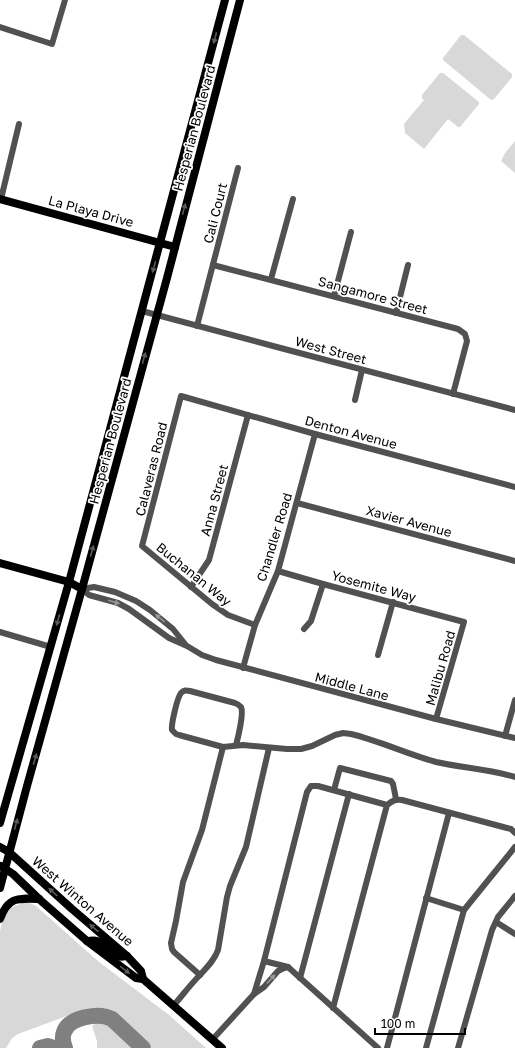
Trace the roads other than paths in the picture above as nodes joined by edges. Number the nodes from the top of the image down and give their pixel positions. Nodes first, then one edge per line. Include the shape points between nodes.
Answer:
1 (65, 0) edge
2 (225, 0) edge
3 (240, 0) edge
4 (0, 27) edge
5 (19, 124) dead end
6 (238, 168) dead end
7 (0, 199) edge
8 (293, 199) dead end
9 (351, 232) dead end
10 (160, 243) junction
11 (175, 247) junction
12 (213, 265) junction
13 (408, 265) dead end
14 (271, 279) junction
15 (334, 296) junction
16 (142, 311) junction
17 (396, 313) junction
18 (156, 315) junction
19 (197, 326) junction
20 (362, 370) junction
21 (453, 394) junction
22 (181, 396) joint
23 (355, 400) dead end
24 (515, 408) edge
25 (248, 416) junction
26 (315, 434) junction
27 (515, 487) edge
28 (297, 503) junction
29 (142, 546) joint
30 (515, 561) edge
31 (0, 563) edge
32 (278, 571) junction
33 (69, 582) junction
34 (323, 584) junction
35 (191, 587) junction
36 (82, 589) junction
37 (393, 602) junction
38 (464, 622) joint
39 (255, 624) junction
40 (304, 629) dead end
41 (0, 632) edge
42 (187, 646) junction
43 (51, 647) junction
44 (378, 656) dead end
45 (243, 668) junction
46 (515, 700) edge
47 (436, 719) junction
48 (505, 736) junction
49 (515, 738) edge
50 (236, 745) junction
51 (223, 747) junction
52 (269, 748) junction
53 (515, 777) edge
54 (334, 790) junction
55 (349, 794) junction
56 (396, 800) junction
57 (387, 805) junction
58 (449, 813) junction
59 (0, 823) edge
60 (515, 833) edge
61 (0, 847) edge
62 (515, 847) edge
63 (9, 852) junction
64 (2, 867) edge
65 (0, 888) edge
66 (515, 896) edge
67 (426, 898) junction
68 (39, 899) junction
69 (464, 910) junction
70 (0, 919) edge
71 (496, 922) junction
72 (515, 934) edge
73 (86, 940) junction
74 (127, 956) junction
75 (264, 961) junction
76 (288, 967) junction
77 (200, 975) junction
78 (300, 978) junction
79 (143, 979) junction
80 (254, 994) junction
81 (174, 1005) junction
82 (333, 1008) junction
83 (212, 1040) junction
84 (222, 1048) edge
85 (378, 1048) edge
86 (387, 1048) edge
87 (426, 1048) edge
88 (458, 1048) edge

1 - 4 street via 52,44
2 -> 10 main road, Hesperian Boulevard
11 -> 3 main road, Hesperian Boulevard
5 - 7 street
6 - 12 street, Cali Court
7 - 10 main road, La Playa Drive
8 - 14 street
9 - 15 street
10 - 11 main road, La Playa Drive
10 -> 16 main road, Hesperian Boulevard
11 - 18 main road, Hesperian Boulevard
12 - 14 street, Sangamore Street
12 - 19 street, Cali Court
13 - 17 street
14 - 15 street, Sangamore Street
15 - 17 street, Sangamore Street
16 - 18 street, West Street
16 - 33 main road, Hesperian Boulevard
17 - 21 street, Sangamore Street via 458,329 465,334 467,342
18 - 19 street, West Street
36 -> 18 main road, Hesperian Boulevard
19 - 20 street, West Street
20 - 21 street, West Street
20 - 23 street
21 - 24 street, West Street
22 - 25 street, Denton Avenue
22 - 29 street, Calaveras Road
25 - 26 street, Denton Avenue
25 - 35 street, Anna Street via 209,560
26 - 27 street, Denton Avenue
26 - 28 street, Chandler Road
28 - 30 street, Xavier Avenue
28 - 32 street, Chandler Road
29 - 35 street, Buchanan Way
31 - 33 main road
32 - 34 street, Yosemite Way
32 - 39 street, Chandler Road
33 - 36 main road
33 -> 43 main road, Hesperian Boulevard
34 - 37 street, Yosemite Way
34 - 40 street via 311,621
35 - 39 street, Buchanan Way via 228,615
36 -> 42 street, Middle Lane via 89,595 130,609 169,638
42 -> 36 street, Middle Lane via 173,629 136,601 94,587
63 -> 36 main road, Hesperian Boulevard
37 - 38 street, Yosemite Way
37 - 44 street
38 - 47 street, Malibu Road
39 - 45 street, Chandler Road
41 - 43 street
42 - 45 street, Middle Lane via 202,655
43 - 59 main road, Hesperian Boulevard
45 - 47 street, Middle Lane
46 - 48 street
47 - 48 street, Middle Lane
48 - 49 street, Middle Lane
50 - 51 street
50 - 51 street via 242,713 239,705 190,691 182,692 172,723 174,732
50 - 52 street
51 - 77 street via 202,830 183,882 171,944 174,952
52 - 53 street via 301,749 343,733 436,762
52 - 77 street via 246,847 229,891 218,950 213,961
54 - 55 street
54 - 56 street via 340,768 391,782
54 - 75 street via 314,785 307,792
55 - 57 street
55 - 78 street
56 - 57 street
56 - 58 street
57 - 82 street
58 - 60 street via 511,829
58 - 67 street
61 - 63 main road, West Winton Avenue
62 - 69 street
63 - 64 main road, Hesperian Boulevard
74 -> 63 main road, West Winton Avenue
64 - 65 main road, Hesperian Boulevard
64 - 68 main road, West Winton Avenue
66 - 71 street
67 - 69 street
67 - 86 street
68 - 70 main road via 23,898 12,901 4,908
68 - 73 main road, West Winton Avenue
69 - 87 street
71 - 72 street
71 - 88 street
73 - 74 main road via 97,941 118,957
73 -> 79 main road, West Winton Avenue via 136,978
74 - 79 main road, West Winton Avenue via 141,971
75 - 76 street
75 - 80 street
76 - 78 street
80 -> 76 street via 278,971
77 - 81 street
78 - 82 street
79 - 81 main road, West Winton Avenue
80 - 83 street
81 - 83 main road, West Winton Avenue
82 - 85 street
83 - 84 main road, West Winton Avenue

